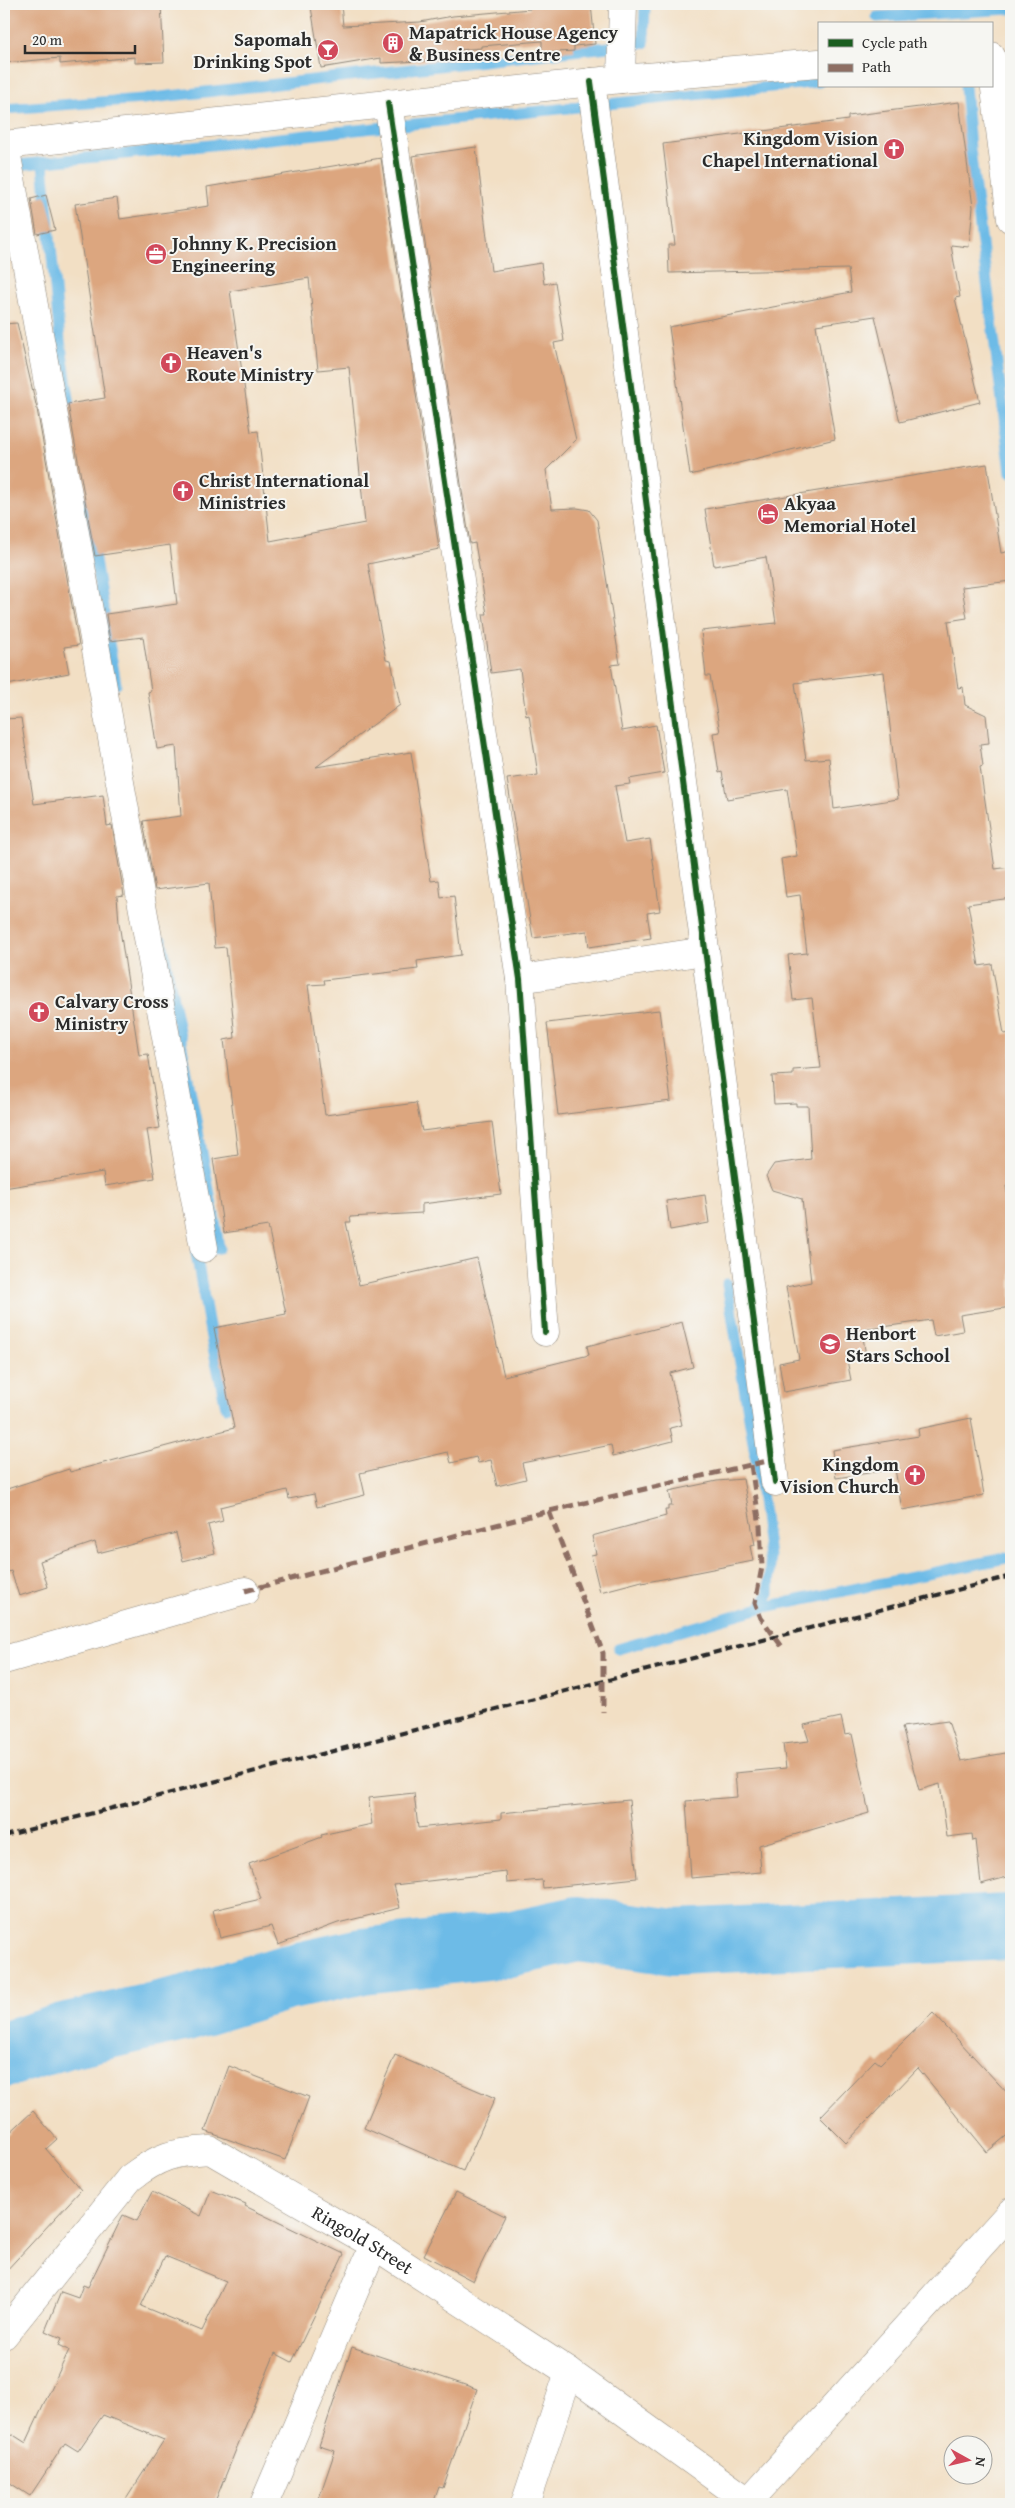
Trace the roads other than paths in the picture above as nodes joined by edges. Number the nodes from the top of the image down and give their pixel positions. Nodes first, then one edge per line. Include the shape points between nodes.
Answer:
1 (623, 4) edge
2 (992, 49) edge
3 (1011, 49) edge
4 (818, 63) edge
5 (992, 64) edge
6 (621, 79) junction
7 (591, 82) junction
8 (388, 103) junction
9 (4, 145) edge
10 (1011, 219) edge
11 (705, 951) junction
12 (520, 979) junction
13 (204, 1248) dead end
14 (545, 1332) dead end
15 (775, 1482) dead end
16 (245, 1591) dead end
17 (4, 1660) edge
18 (1011, 2212) edge
19 (374, 2245) junction
20 (4, 2335) edge
21 (569, 2372) junction
22 (751, 2503) edge
23 (264, 2504) edge
24 (525, 2504) edge

1 - 6 street
2 - 3 street
4 - 6 street
5 - 10 street
6 - 7 street
7 - 8 street
7 - 11 street
8 - 9 street
8 - 12 street
9 - 13 street
11 - 12 street
11 - 15 street
12 - 14 street
16 - 17 street
18 - 22 street
19 - 20 street, Ringold Street via 210,2150 183,2151 154,2161 130,2178
19 - 21 street, Ringold Street
19 - 23 street
21 - 22 street, Ringold Street
21 - 24 street

